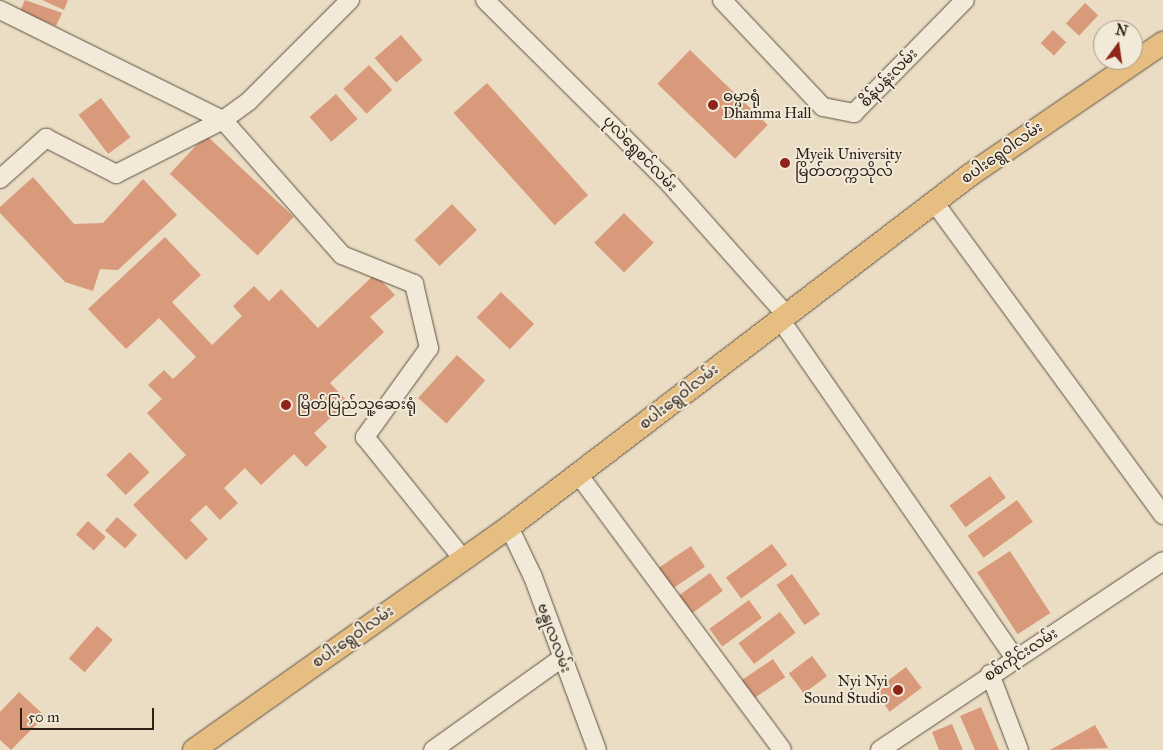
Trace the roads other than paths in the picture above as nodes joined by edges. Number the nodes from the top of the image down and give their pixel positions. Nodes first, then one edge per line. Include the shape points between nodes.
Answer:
1 (350, 0) edge
2 (485, 0) edge
3 (504, 0) edge
4 (722, 0) edge
5 (966, 0) edge
6 (0, 10) edge
7 (506, 22) junction
8 (1163, 43) edge
9 (223, 120) junction
10 (0, 178) edge
11 (934, 202) junction
12 (783, 317) junction
13 (578, 474) junction
14 (1163, 515) edge
15 (509, 527) junction
16 (463, 559) junction
17 (1162, 563) edge
18 (562, 658) junction
19 (1015, 658) junction
20 (990, 674) junction
21 (194, 750) edge
22 (433, 750) edge
23 (596, 750) edge
24 (782, 750) edge
25 (880, 750) edge
26 (1019, 750) edge

1 - 9 street via 249,101
2 - 7 street, ပုလဲရွေစင်လမ်း
3 - 7 street
4 - 5 street, စိန်ပန်းလမ်း via 823,107 854,113
6 - 9 street
7 - 12 street, ပုလဲရွေစင်လမ်း via 669,183
8 - 11 main road, စပါးရွေဝါလမ်း
9 - 10 street via 116,174 46,138
9 - 16 street via 342,255 414,284 429,348 365,437
11 - 12 main road, စပါးရွေဝါလမ်း
11 - 14 street
12 - 13 main road, စပါးရွေဝါလမ်း
12 - 19 street, ပုလဲရွေစင်လမ်း
13 - 15 main road, စပါးရွေဝါလမ်း
13 - 24 street
15 - 16 main road, စပါးရွေဝါလမ်း
15 - 18 street, ဗန္ဓုလလမ်း via 532,577
16 - 21 main road, စပါးရွေဝါလမ်း
17 - 19 street, စစ်ကိုင်းလမ်း
18 - 22 street
18 - 23 street, ဗန္ဓုလလမ်း
19 - 20 street, စစ်ကိုင်းလမ်း
20 - 25 street, စစ်ကိုင်းလမ်း
20 - 26 street

